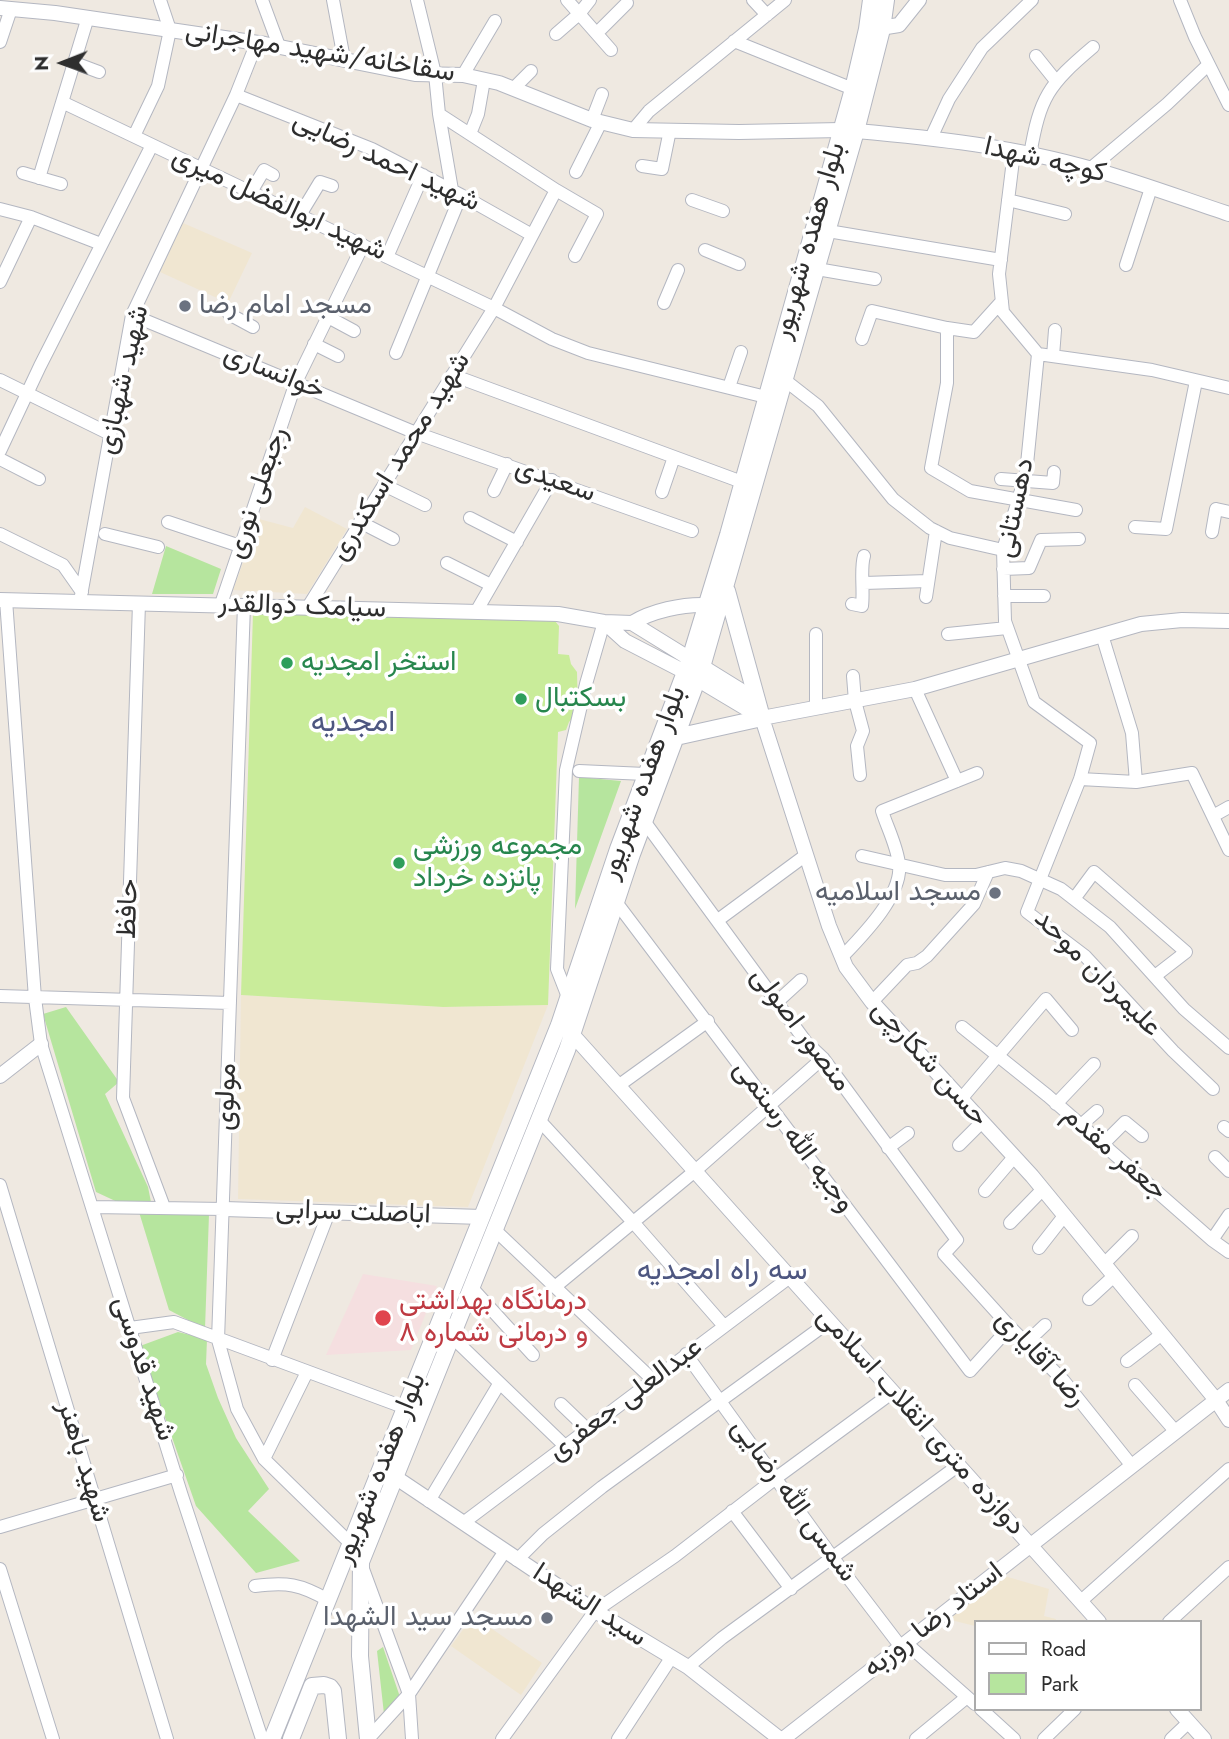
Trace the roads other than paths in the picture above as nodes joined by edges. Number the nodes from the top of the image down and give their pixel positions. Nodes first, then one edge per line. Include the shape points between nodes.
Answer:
1 (160, 0) edge
2 (262, 0) edge
3 (333, 0) edge
4 (417, 0) edge
5 (567, 0) edge
6 (590, 0) edge
7 (753, 0) edge
8 (785, 0) edge
9 (871, 0) edge
10 (886, 0) edge
11 (919, 0) edge
12 (1032, 0) edge
13 (1180, 0) edge
14 (627, 3) dead end
15 (53, 6) edge
16 (6, 9) edge
17 (579, 14) junction
18 (767, 15) junction
19 (88, 18) junction
20 (495, 21) dead end
21 (874, 29) junction
22 (170, 30) junction
23 (597, 33) junction
24 (556, 34) dead end
25 (734, 41) junction
26 (0, 42) edge
27 (257, 42) junction
28 (279, 46) junction
29 (1093, 47) dead end
30 (611, 50) dead end
31 (1036, 56) dead end
32 (344, 60) junction
33 (75, 63) junction
34 (1208, 65) junction
35 (531, 71) dead end
36 (99, 72) dead end
37 (435, 75) junction
38 (463, 75) junction
39 (484, 80) junction
40 (1056, 81) junction
41 (513, 89) junction
42 (853, 89) junction
43 (602, 93) dead end
44 (236, 95) junction
45 (64, 103) junction
46 (1229, 105) edge
47 (439, 114) junction
48 (596, 121) junction
49 (633, 130) junction
50 (670, 130) junction
51 (849, 130) junction
52 (470, 134) junction
53 (134, 136) junction
54 (931, 138) junction
55 (152, 145) junction
56 (1014, 152) junction
57 (1030, 155) junction
58 (642, 166) dead end
59 (1091, 168) junction
60 (202, 169) junction
61 (576, 172) dead end
62 (23, 173) dead end
63 (274, 175) dead end
64 (423, 175) junction
65 (39, 178) junction
66 (61, 184) dead end
67 (332, 186) dead end
68 (1151, 188) junction
69 (556, 190) junction
70 (251, 192) junction
71 (457, 192) junction
72 (692, 200) dead end
73 (1008, 200) junction
74 (0, 209) edge
75 (723, 211) dead end
76 (1065, 214) dead end
77 (1229, 214) edge
78 (300, 215) junction
79 (31, 217) junction
80 (828, 231) junction
81 (532, 235) junction
82 (101, 244) junction
83 (363, 245) junction
84 (705, 250) dead end
85 (575, 256) dead end
86 (387, 257) junction
87 (1001, 260) junction
88 (739, 264) dead end
89 (1126, 265) dead end
90 (817, 269) junction
91 (678, 270) dead end
92 (429, 277) junction
93 (875, 279) dead end
94 (0, 282) edge
95 (1002, 301) junction
96 (664, 303) dead end
97 (494, 308) junction
98 (229, 314) dead end
99 (132, 315) junction
100 (328, 317) junction
101 (253, 327) dead end
102 (947, 328) junction
103 (1055, 330) dead end
104 (354, 331) dead end
105 (862, 339) dead end
106 (314, 344) junction
107 (741, 352) dead end
108 (396, 353) dead end
109 (1038, 354) junction
110 (338, 356) dead end
111 (1053, 356) junction
112 (452, 375) junction
113 (0, 380) edge
114 (786, 381) junction
115 (1196, 381) junction
116 (296, 382) junction
117 (729, 387) junction
118 (1229, 388) edge
119 (27, 393) junction
120 (766, 397) junction
121 (416, 432) junction
122 (110, 434) junction
123 (0, 451) edge
124 (674, 457) junction
125 (0, 459) edge
126 (507, 464) junction
127 (1054, 471) dead end
128 (39, 479) dead end
129 (1001, 479) dead end
130 (552, 480) junction
131 (1024, 481) junction
132 (742, 482) junction
133 (384, 485) junction
134 (494, 491) dead end
135 (662, 492) dead end
136 (1019, 501) junction
137 (425, 505) dead end
138 (1076, 510) dead end
139 (1229, 512) edge
140 (470, 518) dead end
141 (167, 522) dead end
142 (360, 522) junction
143 (1135, 527) dead end
144 (692, 531) dead end
145 (936, 531) junction
146 (1212, 532) dead end
147 (0, 534) edge
148 (105, 534) dead end
149 (393, 539) dead end
150 (1079, 539) dead end
151 (517, 542) junction
152 (240, 546) junction
153 (159, 547) dead end
154 (1003, 550) junction
155 (864, 556) dead end
156 (447, 564) dead end
157 (1003, 569) junction
158 (928, 581) junction
159 (864, 583) junction
160 (491, 585) junction
161 (726, 588) junction
162 (81, 596) junction
163 (1004, 596) junction
164 (926, 597) dead end
165 (1044, 597) dead end
166 (3, 600) edge
167 (139, 603) junction
168 (221, 604) junction
169 (244, 604) junction
170 (852, 604) dead end
171 (706, 606) junction
172 (308, 607) junction
173 (476, 612) junction
174 (1229, 621) edge
175 (604, 622) junction
176 (632, 623) junction
177 (1007, 628) junction
178 (816, 634) dead end
179 (948, 634) dead end
180 (1101, 635) junction
181 (1019, 659) junction
182 (694, 669) junction
183 (853, 676) dead end
184 (915, 689) junction
185 (758, 701) junction
186 (855, 701) junction
187 (816, 708) junction
188 (762, 718) junction
189 (676, 737) junction
190 (579, 771) dead end
191 (977, 773) dead end
192 (645, 775) junction
193 (859, 775) dead end
194 (1080, 779) junction
195 (957, 781) junction
196 (1136, 782) junction
197 (1229, 807) edge
198 (1213, 816) junction
199 (644, 821) junction
200 (1229, 850) edge
201 (806, 855) junction
202 (862, 856) dead end
203 (899, 865) junction
204 (988, 872) junction
205 (1041, 881) junction
206 (1074, 899) junction
207 (616, 902) junction
208 (718, 920) junction
209 (842, 957) junction
210 (1155, 976) junction
211 (801, 980) dead end
212 (0, 996) edge
213 (568, 997) junction
214 (35, 998) junction
215 (126, 1000) junction
216 (777, 1002) junction
217 (872, 1002) junction
218 (230, 1003) junction
219 (708, 1021) junction
220 (962, 1027) dead end
221 (1072, 1030) dead end
222 (572, 1034) junction
223 (41, 1044) junction
224 (1229, 1048) edge
225 (998, 1056) junction
226 (823, 1058) junction
227 (1094, 1064) dead end
228 (0, 1076) edge
229 (618, 1086) junction
230 (1213, 1089) dead end
231 (961, 1099) junction
232 (1056, 1104) junction
233 (769, 1106) junction
234 (1097, 1111) dead end
235 (539, 1120) junction
236 (982, 1122) junction
237 (1081, 1125) junction
238 (908, 1133) dead end
239 (1142, 1136) dead end
240 (1103, 1144) junction
241 (959, 1145) dead end
242 (888, 1149) junction
243 (1014, 1157) junction
244 (1214, 1157) dead end
245 (695, 1171) junction
246 (1229, 1171) edge
247 (0, 1185) edge
248 (1042, 1189) junction
249 (985, 1191) dead end
250 (92, 1207) junction
251 (164, 1207) junction
252 (224, 1209) junction
253 (329, 1212) junction
254 (1229, 1215) edge
255 (1064, 1216) junction
256 (482, 1217) junction
257 (633, 1222) junction
258 (1010, 1223) dead end
259 (495, 1230) junction
260 (1132, 1236) dead end
261 (1212, 1240) junction
262 (1039, 1248) dead end
263 (1229, 1252) edge
264 (944, 1254) joint
265 (1104, 1264) junction
266 (1114, 1276) junction
267 (790, 1277) junction
268 (556, 1286) junction
269 (471, 1288) junction
270 (1090, 1299) dead end
271 (830, 1321) junction
272 (1045, 1325) dead end
273 (724, 1326) junction
274 (1010, 1326) junction
275 (130, 1328) junction
276 (1162, 1334) junction
277 (452, 1338) junction
278 (218, 1340) junction
279 (1026, 1343) junction
280 (686, 1354) junction
281 (533, 1355) dead end
282 (272, 1360) junction
283 (1128, 1361) dead end
284 (307, 1372) junction
285 (652, 1379) junction
286 (499, 1384) junction
287 (1135, 1385) dead end
288 (1229, 1390) edge
289 (893, 1392) junction
290 (1216, 1400) junction
291 (720, 1401) junction
292 (561, 1404) dead end
293 (406, 1408) junction
294 (1229, 1420) edge
295 (587, 1429) junction
296 (1176, 1432) junction
297 (565, 1446) junction
298 (264, 1459) junction
299 (959, 1465) junction
300 (1132, 1466) junction
301 (1229, 1469) edge
302 (177, 1475) junction
303 (395, 1477) junction
304 (776, 1478) junction
305 (95, 1499) junction
306 (429, 1501) junction
307 (732, 1511) junction
308 (463, 1523) junction
309 (0, 1527) edge
310 (351, 1544) junction
311 (1030, 1546) junction
312 (511, 1555) junction
313 (834, 1558) junction
314 (361, 1562) junction
315 (1229, 1567) edge
316 (0, 1569) edge
317 (255, 1586) dead end
318 (791, 1589) junction
319 (328, 1600) junction
320 (1081, 1601) junction
321 (595, 1611) junction
322 (1097, 1620) edge
323 (1171, 1620) edge
324 (904, 1645) junction
325 (671, 1658) junction
326 (688, 1667) junction
327 (409, 1694) junction
328 (971, 1700) edge
329 (983, 1711) edge
330 (1073, 1711) edge
331 (1179, 1711) edge
332 (1189, 1722) junction
333 (52, 1739) edge
334 (167, 1739) edge
335 (262, 1739) edge
336 (272, 1739) edge
337 (290, 1739) edge
338 (338, 1739) edge
339 (368, 1739) edge
340 (412, 1739) edge
341 (502, 1739) edge
342 (618, 1739) edge
343 (781, 1739) edge
344 (916, 1739) edge
345 (1014, 1739) edge
346 (1044, 1739) edge
347 (1171, 1739) edge
348 (1204, 1739) edge

1 - 22 street
2 - 28 street
3 - 32 street
4 - 37 street
5 - 17 street
6 - 17 street
7 - 18 street
8 - 18 street
9 - 21 main road, بلوار هفده شهریور
10 - 21 main road, بلوار هفده شهریور
11 - 21 street via 899,25
12 - 54 street via 982,48 949,99
13 - 34 street
14 - 23 street
15 - 16 street, سقاخانه/شهید مهاجرانی
15 - 19 street, سقاخانه/شهید مهاجرانی
16 - 26 street
17 - 23 street
17 - 24 street
18 - 25 street
19 - 22 street, سقاخانه/شهید مهاجرانی
19 - 33 street
20 - 38 street
21 - 42 main road, بلوار هفده شهریور
21 - 51 main road, بلوار هفده شهریور
22 - 27 street, سقاخانه/شهید مهاجرانی
22 - 53 street via 158,86
23 - 30 street
25 - 42 street
25 - 49 street via 649,111
27 - 28 street, سقاخانه/شهید مهاجرانی
27 - 44 street, شهید شهبازی
28 - 32 street, سقاخانه/شهید مهاجرانی
29 - 40 street
31 - 40 street
32 - 37 street, سقاخانه/شهید مهاجرانی
33 - 36 street
33 - 45 street
34 - 46 street
34 - 59 street
35 - 41 street
37 - 38 street, سقاخانه/شهید مهاجرانی
37 - 47 street
38 - 39 street, سقاخانه/شهید مهاجرانی
39 - 41 street, سقاخانه/شهید مهاجرانی
39 - 52 street
40 - 57 street via 1037,117
41 - 48 street, سقاخانه/شهید مهاجرانی
42 - 51 main road, بلوار هفده شهریور
43 - 48 street
44 - 60 street, شهید شهبازی
44 - 64 street, شهید احمد رضایی via 372,149
45 - 53 street, شهید ابوالفضل میری
45 - 65 street
47 - 52 street
47 - 71 street
48 - 49 street, سقاخانه/شهید مهاجرانی
48 - 61 street
49 - 50 street, سقاخانه/شهید مهاجرانی
50 - 51 street, کوچه شهدا
50 - 58 street via 662,169
51 - 54 street, کوچه شهدا
51 - 80 main road, بلوار هفده شهریور
51 - 120 main road, بلوار هفده شهریور
52 - 69 street
53 - 55 street, شهید ابوالفضل میری
54 - 56 street, کوچه شهدا
55 - 60 street, شهید ابوالفضل میری
55 - 82 street
56 - 57 street, کوچه شهدا
56 - 73 street
57 - 59 street, کوچه شهدا
59 - 68 street, کوچه شهدا
60 - 70 street, شهید ابوالفضل میری
60 - 99 street, شهید شهبازی
62 - 65 street
63 - 70 street via 264,170
64 - 71 street, شهید احمد رضایی
64 - 86 street
65 - 66 street
67 - 78 street via 320,182
68 - 77 street, کوچه شهدا
68 - 89 street
69 - 81 street, شهید محمد اسکندری
69 - 85 street via 597,214
70 - 78 street, شهید ابوالفضل میری
71 - 81 street, شهید احمد رضایی
71 - 92 street
72 - 75 street
73 - 76 street
73 - 87 street
74 - 79 street
78 - 83 street, شهید ابوالفضل میری
79 - 82 street
79 - 94 street
80 - 87 street
80 - 90 main road, بلوار هفده شهریور
81 - 97 street, شهید محمد اسکندری
82 - 119 street
83 - 86 street, شهید ابوالفضل میری
83 - 100 street, رجبعلی نوری
84 - 88 street
86 - 92 street, شهید ابوالفضل میری
87 - 95 street
90 - 93 street
90 - 114 main road, بلوار هفده شهریور
91 - 96 street
92 - 97 street, شهید ابوالفضل میری
92 - 108 street
95 - 102 street via 974,332
95 - 109 street via 1003,312
97 - 112 street, شهید محمد اسکندری
97 - 117 street, شهید ابوالفضل میری via 588,353
98 - 101 street
99 - 116 street, خوانساری
99 - 122 street, شهید شهبازی
100 - 104 street
100 - 106 street, رجبعلی نوری
102 - 105 street via 872,311
102 - 136 street via 947,383 931,468 970,491
103 - 111 street
106 - 110 street
106 - 116 street, رجبعلی نوری
107 - 117 street
109 - 111 street
109 - 131 street, دهستانی
111 - 115 street
112 - 121 street, شهید محمد اسکندری
112 - 124 street
113 - 119 street
114 - 145 street via 818,407 893,499
114 - 161 main road, بلوار هفده شهریور
115 - 118 street
115 - 143 street via 1166,529
116 - 121 street, خوانساری
116 - 152 street, رجبعلی نوری
117 - 120 street, شهید ابوالفضل میری
119 - 122 street
119 - 123 street
120 - 132 main road, بلوار هفده شهریور
121 - 126 street, سعیدی
121 - 133 street, شهید محمد اسکندری
122 - 162 street, شهید شهبازی
124 - 132 street
124 - 135 street
125 - 128 street
126 - 130 street, سعیدی
126 - 134 street
127 - 131 street via 1052,483
129 - 131 street
130 - 144 street, سعیدی
130 - 151 street
131 - 136 street, دهستانی
132 - 171 main road, بلوار هفده شهریور
133 - 137 street
133 - 142 street, شهید محمد اسکندری
136 - 138 street
136 - 154 street, دهستانی
139 - 146 street via 1216,509
140 - 151 street
141 - 152 street
142 - 149 street
142 - 172 street, شهید محمد اسکندری
145 - 154 street
145 - 158 street
147 - 162 street via 63,565
148 - 153 street
150 - 157 street via 1041,540 1029,568
151 - 160 street
152 - 168 street, رجبعلی نوری
154 - 157 street, دهستانی
155 - 159 street
156 - 160 street
157 - 163 street, دهستانی
158 - 159 street
158 - 164 street
159 - 170 street via 862,606
160 - 173 street
161 - 182 main road, بلوار هفده شهریور
161 - 185 main road
162 - 166 street, سیامک ذوالقدر
162 - 167 street, سیامک ذوالقدر
163 - 165 street
163 - 177 street, دهستانی
166 - 214 street, شهید قدوسی
167 - 168 street, سیامک ذوالقدر
167 - 215 street, حافظ
168 - 169 street, سیامک ذوالقدر
169 - 172 street, سیامک ذوالقدر
169 - 218 street, مولوی
171 - 176 street via 645,615
171 - 182 main road, بلوار هفده شهریور
172 - 173 street, سیامک ذوالقدر
173 - 175 street, سیامک ذوالقدر via 558,614
174 - 180 street via 1141,624
175 - 176 street, سیامک ذوالقدر
175 - 182 street, سیامک ذوالقدر via 625,641
175 - 213 street via 566,770 557,969
176 - 182 street, سیامک ذوالقدر
177 - 179 street
177 - 181 street, دهستانی
178 - 187 street
180 - 181 street
180 - 196 street via 1132,733
181 - 184 street
181 - 194 street, دهستانی via 1034,702 1090,743
182 - 185 street
182 - 188 street
182 - 189 main road, بلوار هفده شهریور
182 - 192 main road, بلوار هفده شهریور
183 - 186 street
184 - 186 street
184 - 195 street
185 - 188 main road
186 - 187 street
186 - 193 street via 863,731 858,746
187 - 188 street
188 - 189 main road
188 - 201 street, حسن شکارچی
189 - 199 main road, بلوار هفده شهریور
190 - 192 street
191 - 195 street
192 - 213 main road, بلوار هفده شهریور
194 - 196 street
194 - 205 street
195 - 203 street via 882,811
196 - 198 street via 1192,773
197 - 198 street
198 - 200 street
199 - 207 main road, بلوار هفده شهریور
199 - 208 street, منصور اصولی
201 - 208 street
201 - 209 street, حسن شکارچی
202 - 203 street
203 - 204 street via 945,875
203 - 209 street via 897,883 872,926
204 - 205 street via 1005,867
204 - 217 street via 974,904 927,956 906,965
205 - 206 street
205 - 230 street, علیمردان موحد via 1027,912 1085,956
206 - 210 street via 1110,926
206 - 210 street via 1094,872 1186,952
207 - 219 street, وجیه الله رستمی
207 - 222 main road, بلوار هفده شهریور
208 - 216 street, منصور اصولی
209 - 217 street, حسن شکارچی
210 - 224 street
211 - 216 street
212 - 214 street
213 - 256 main road, بلوار هفده شهریور
214 - 215 street
214 - 223 street, شهید قدوسی
215 - 218 street
215 - 251 street, حافظ via 123,1098
216 - 226 street, منصور اصولی
217 - 231 street, حسن شکارچی
218 - 252 street, مولوی
219 - 229 street
219 - 233 street, وجیه الله رستمی
220 - 225 street, جعفر مقدم
221 - 225 street via 1046,999
222 - 229 street, دوازده متری انقلاب اسلامی
222 - 235 main road, بلوار هفده شهریور
223 - 228 street
223 - 250 street, شهید قدوسی
225 - 231 street
225 - 232 street, جعفر مقدم
226 - 233 street
226 - 242 street, منصور اصولی
227 - 232 street
229 - 245 street, دوازده متری انقلاب اسلامی
231 - 236 street, حسن شکارچی
232 - 237 street, جعفر مقدم
233 - 245 street
233 - 274 street, وجیه الله رستمی via 970,1371
234 - 237 street
235 - 257 street
235 - 259 main road, بلوار هفده شهریور
236 - 241 street
236 - 243 street, حسن شکارچی
237 - 240 street, جعفر مقدم
238 - 242 street
239 - 240 street via 1125,1122
240 - 261 street, جعفر مقدم
242 - 264 street, منصور اصولی via 957,1240
243 - 248 street, حسن شکارچی
243 - 249 street
244 - 246 street
245 - 257 street
245 - 267 street, دوازده متری انقلاب اسلامی
247 - 305 street, شهید باهنر
248 - 255 street, حسن شکارچی
248 - 258 street
250 - 251 street
250 - 275 street, شهید قدوسی
251 - 252 street
252 - 253 street, اباصلت سرابی
252 - 278 street, مولوی
253 - 256 street, اباصلت سرابی
253 - 282 street
254 - 261 street
255 - 262 street
255 - 265 street, حسن شکارچی
256 - 293 main road, بلوار هفده شهریور
257 - 268 street
257 - 273 street
259 - 268 street
259 - 269 main road, بلوار هفده شهریور
260 - 265 street
261 - 263 street, جعفر مقدم
264 - 274 street, رضا آقایاری
265 - 266 street, حسن شکارچی
266 - 270 street
266 - 276 street, حسن شکارچی
267 - 271 street, دوازده متری انقلاب اسلامی
267 - 273 street, عبدالعلی جعفری
268 - 285 street
269 - 277 main road, بلوار هفده شهریور
269 - 281 street
271 - 289 street, دوازده متری انقلاب اسلامی
271 - 291 street
272 - 279 street
273 - 280 street, عبدالعلی جعفری
274 - 279 street, رضا آقایاری
275 - 278 street via 174,1322
275 - 302 street, شهید قدوسی
276 - 283 street
276 - 290 street, حسن شکارچی
277 - 286 street
277 - 303 main road, بلوار هفده شهریور
278 - 282 street
278 - 298 street, مولوی via 237,1409
279 - 300 street, رضا آقایاری via 1064,1381
280 - 285 street, عبدالعلی جعفری
280 - 291 street, شمس الله رضایی
282 - 284 street
284 - 293 street
284 - 298 street
285 - 295 street, عبدالعلی جعفری
286 - 297 street
286 - 306 street
287 - 296 street
288 - 290 street, استاد رضا روزبه
289 - 299 street, دوازده متری انقلاب اسلامی
289 - 304 street
290 - 294 street, حسن شکارچی
290 - 296 street, استاد رضا روزبه
291 - 304 street, شمس الله رضایی
291 - 312 street
292 - 295 street
293 - 310 main road, بلوار هفده شهریور
295 - 297 street, عبدالعلی جعفری
296 - 300 street, استاد رضا روزبه
297 - 308 street, عبدالعلی جعفری
298 - 310 street, مولوی
299 - 311 street, دوازده متری انقلاب اسلامی
299 - 313 street
300 - 311 street, استاد رضا روزبه
301 - 320 street
302 - 305 street
302 - 335 street, شهید قدوسی
303 - 306 street, سید الشهدا
303 - 314 main road, بلوار هفده شهریور
304 - 307 street
304 - 313 street, شمس الله رضایی
305 - 309 street
305 - 334 street, شهید باهنر
306 - 308 street, سید الشهدا
307 - 318 street
307 - 321 street
308 - 312 street, سید الشهدا
310 - 319 main road, بلوار هفده شهریور
311 - 320 street, دوازده متری انقلاب اسلامی
311 - 324 street, استاد رضا روزبه
312 - 321 street, سید الشهدا
312 - 327 street
313 - 318 street
313 - 324 street, شمس الله رضایی
314 - 327 street
314 - 339 main road via 360,1656
315 - 323 street
316 - 333 street
317 - 319 street via 291,1584
318 - 326 street
319 - 336 main road, بلوار هفده شهریور
320 - 322 street, دوازده متری انقلاب اسلامی
321 - 325 street, سید الشهدا
321 - 341 street
324 - 328 street, شمس الله رضایی
324 - 343 street, استاد رضا روزبه
325 - 326 street, سید الشهدا
325 - 342 street
326 - 343 street, سید الشهدا
327 - 339 street
327 - 340 street
328 - 344 street
329 - 345 street
330 - 346 street
331 - 332 street
332 - 347 street
332 - 348 street
337 - 338 main road via 312,1686 324,1685 333,1691

